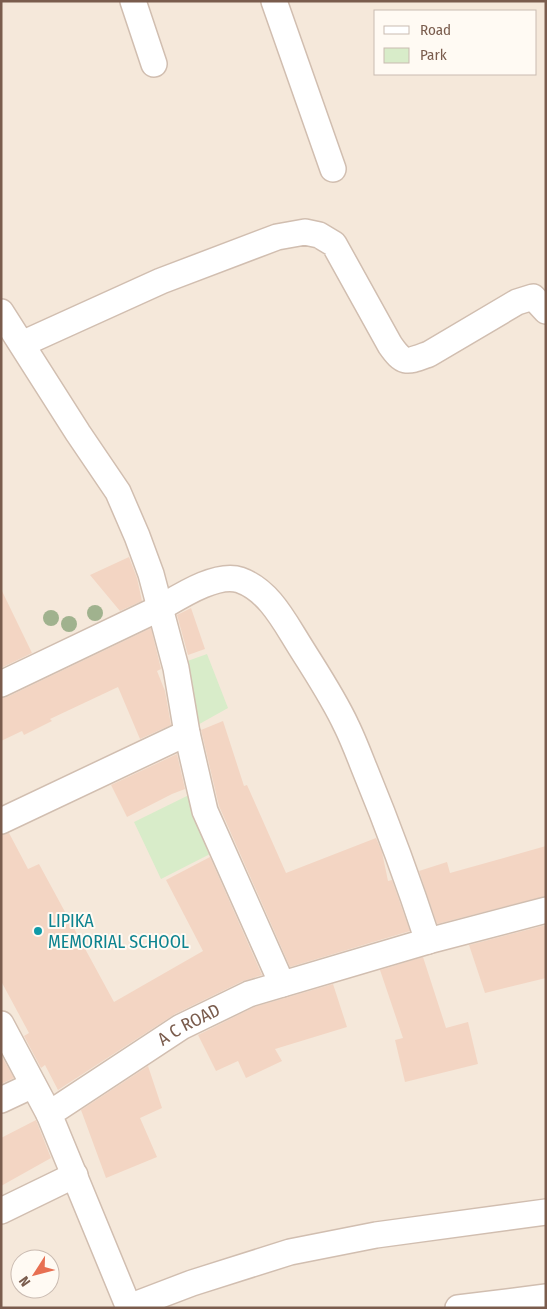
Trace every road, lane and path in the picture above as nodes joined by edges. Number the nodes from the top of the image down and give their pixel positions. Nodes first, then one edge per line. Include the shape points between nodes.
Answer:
1 (133, 1) edge
2 (274, 1) edge
3 (154, 64) dead end
4 (333, 169) dead end
5 (542, 299) edge
6 (1, 312) edge
7 (22, 344) junction
8 (160, 608) junction
9 (1, 684) edge
10 (187, 733) junction
11 (1, 821) edge
12 (546, 910) edge
13 (428, 941) junction
14 (282, 984) junction
15 (1, 1024) edge
16 (33, 1085) junction
17 (1, 1100) edge
18 (49, 1114) junction
19 (75, 1175) junction
20 (1, 1211) edge
21 (546, 1212) edge
22 (546, 1296) edge
23 (129, 1307) edge
24 (458, 1308) edge

1 - 3 street
2 - 4 street
5 - 7 street via 517,302 429,354 406,360 399,358 390,345 334,244 306,232 277,237 161,280
6 - 7 street
7 - 8 street via 118,492 151,574
8 - 9 street
8 - 10 street via 176,668
8 - 13 street via 211,583 238,579 255,587 276,609 346,724 409,883
10 - 11 street
10 - 14 street via 205,811
12 - 13 street, A C ROAD
13 - 14 street, A C ROAD
14 - 18 street, A C ROAD via 249,994 182,1027
15 - 16 street
16 - 17 street
16 - 18 street
18 - 19 street
19 - 20 street
19 - 23 street
21 - 23 street via 376,1234 290,1252
22 - 24 street

